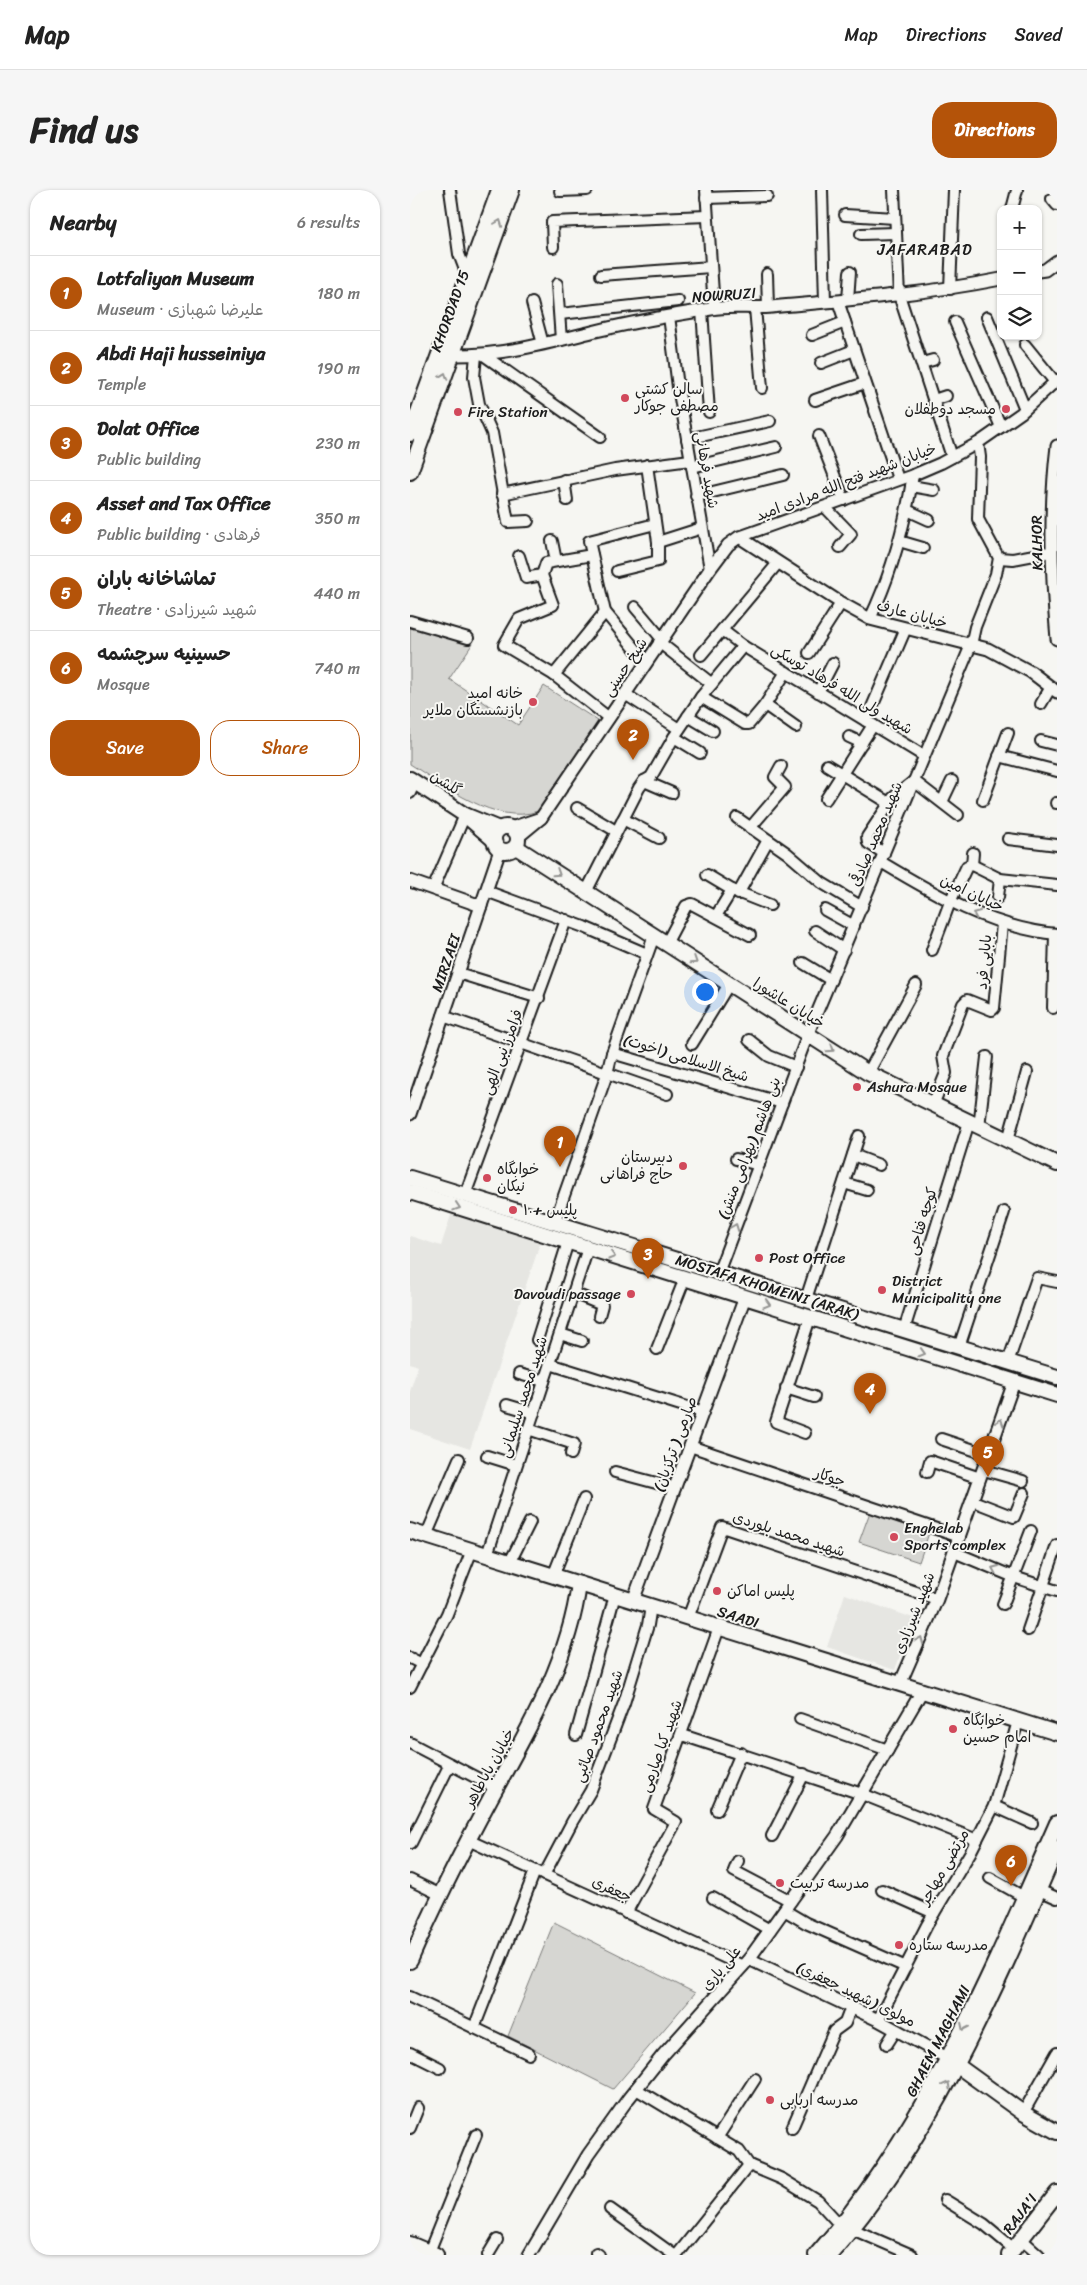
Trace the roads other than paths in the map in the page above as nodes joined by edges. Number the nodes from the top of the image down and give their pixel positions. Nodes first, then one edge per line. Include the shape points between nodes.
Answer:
1 (450, 190) edge
2 (499, 190) edge
3 (512, 190) edge
4 (587, 190) edge
5 (822, 190) edge
6 (894, 190) edge
7 (954, 190) edge
8 (1017, 190) edge
9 (560, 191) edge
10 (706, 194) edge
11 (767, 196) dead end
12 (1013, 205) edge
13 (844, 215) dead end
14 (707, 216) junction
15 (896, 218) junction
16 (896, 233) junction
17 (861, 234) dead end
18 (553, 247) dead end
19 (1057, 261) edge
20 (711, 267) junction
21 (1042, 270) edge
22 (850, 272) dead end
23 (767, 274) dead end
24 (467, 275) junction
25 (602, 275) dead end
26 (997, 280) edge
27 (557, 284) dead end
28 (950, 289) junction
29 (899, 295) junction
30 (843, 300) junction
31 (678, 301) dead end
32 (825, 302) junction
33 (532, 303) dead end
34 (768, 307) junction
35 (714, 308) junction
36 (755, 308) junction
37 (702, 310) junction
38 (560, 314) junction
39 (669, 316) junction
40 (986, 317) dead end
41 (845, 322) junction
42 (955, 322) dead end
43 (812, 335) dead end
44 (561, 340) junction
45 (543, 344) junction
46 (1025, 345) dead end
47 (854, 350) junction
48 (451, 355) junction
49 (480, 356) junction
50 (933, 360) dead end
51 (821, 363) dead end
52 (922, 363) junction
53 (1056, 381) edge
54 (865, 383) junction
55 (762, 388) dead end
56 (946, 396) dead end
57 (429, 400) junction
58 (815, 400) dead end
59 (934, 400) junction
60 (1025, 409) junction
61 (709, 412) dead end
62 (770, 421) dead end
63 (1001, 427) junction
64 (411, 429) edge
65 (819, 436) dead end
66 (600, 437) dead end
67 (687, 439) junction
68 (978, 443) junction
69 (1057, 446) edge
70 (776, 447) dead end
71 (952, 457) junction
72 (1056, 461) edge
73 (691, 463) junction
74 (647, 465) junction
75 (410, 472) edge
76 (783, 475) dead end
77 (898, 479) junction
78 (564, 480) junction
79 (912, 480) junction
80 (934, 490) dead end
81 (502, 494) junction
82 (696, 496) junction
83 (567, 500) dead end
84 (844, 500) junction
85 (825, 507) junction
86 (907, 510) junction
87 (929, 520) dead end
88 (528, 521) dead end
89 (655, 524) junction
90 (702, 528) junction
91 (739, 537) junction
92 (552, 541) dead end
93 (899, 541) junction
94 (658, 542) junction
95 (840, 547) dead end
96 (922, 548) dead end
97 (1050, 552) junction
98 (592, 555) junction
99 (519, 556) dead end
100 (999, 558) junction
101 (556, 561) junction
102 (778, 563) junction
103 (710, 569) junction
104 (617, 570) dead end
105 (542, 575) junction
106 (841, 603) junction
107 (635, 607) dead end
108 (605, 612) junction
109 (870, 619) junction
110 (410, 622) edge
111 (906, 628) junction
112 (722, 630) junction
113 (468, 638) dead end
114 (1057, 639) edge
115 (661, 641) junction
116 (971, 645) junction
117 (744, 646) junction
118 (809, 653) dead end
119 (701, 655) dead end
120 (646, 662) junction
121 (833, 662) dead end
122 (786, 672) junction
123 (554, 675) junction
124 (712, 684) junction
125 (1054, 690) edge
126 (818, 692) junction
127 (625, 694) junction
128 (701, 697) junction
129 (1041, 704) dead end
130 (765, 706) junction
131 (688, 716) junction
132 (609, 718) junction
133 (870, 723) junction
134 (796, 727) dead end
135 (712, 731) dead end
136 (677, 733) junction
137 (1008, 733) dead end
138 (849, 737) dead end
139 (1041, 741) dead end
140 (862, 743) junction
141 (1057, 745) edge
142 (700, 753) dead end
143 (924, 756) junction
144 (999, 756) junction
145 (827, 765) dead end
146 (781, 766) dead end
147 (1057, 771) edge
148 (841, 774) junction
149 (644, 781) junction
150 (914, 781) junction
151 (952, 781) dead end
152 (412, 785) edge
153 (672, 793) dead end
154 (826, 799) dead end
155 (984, 800) dead end
156 (942, 802) junction
157 (889, 803) junction
158 (577, 808) dead end
159 (465, 815) junction
160 (958, 815) dead end
161 (737, 818) dead end
162 (623, 819) junction
163 (750, 828) junction
164 (616, 831) junction
165 (506, 838) junction
166 (659, 838) dead end
167 (768, 840) junction
168 (1008, 840) dead end
169 (1057, 845) edge
170 (973, 853) dead end
171 (882, 857) junction
172 (972, 865) junction
173 (707, 875) dead end
174 (1000, 879) junction
175 (410, 881) edge
176 (1057, 885) edge
177 (433, 889) junction
178 (486, 891) junction
179 (586, 892) junction
180 (735, 892) junction
181 (998, 897) dead end
182 (950, 902) junction
183 (770, 905) dead end
184 (481, 906) junction
185 (862, 907) junction
186 (825, 910) dead end
187 (716, 916) junction
188 (566, 920) junction
189 (1002, 924) junction
190 (854, 926) junction
191 (815, 931) dead end
192 (1056, 934) edge
193 (750, 935) dead end
194 (654, 936) junction
195 (666, 944) junction
196 (844, 950) junction
197 (932, 950) dead end
198 (647, 954) junction
199 (803, 963) dead end
200 (458, 973) junction
201 (831, 980) junction
202 (729, 984) junction
203 (916, 985) dead end
204 (539, 998) junction
205 (1053, 1008) dead end
206 (443, 1016) junction
207 (808, 1034) junction
208 (749, 1040) dead end
209 (521, 1044) junction
210 (692, 1044) dead end
211 (612, 1053) junction
212 (987, 1056) dead end
213 (796, 1067) junction
214 (1027, 1072) dead end
215 (868, 1073) junction
216 (607, 1074) junction
217 (667, 1094) dead end
218 (782, 1103) junction
219 (933, 1105) junction
220 (410, 1114) edge
221 (974, 1125) junction
222 (859, 1136) dead end
223 (1008, 1140) junction
224 (853, 1155) junction
225 (736, 1158) dead end
226 (879, 1164) dead end
227 (1057, 1164) edge
228 (759, 1165) junction
229 (410, 1178) edge
230 (844, 1183) junction
231 (867, 1190) dead end
232 (410, 1192) edge
233 (466, 1195) junction
234 (1004, 1212) dead end
235 (555, 1221) junction
236 (568, 1242) junction
237 (588, 1248) junction
238 (718, 1273) junction
239 (685, 1278) junction
240 (1057, 1282) edge
241 (574, 1293) junction
242 (745, 1298) junction
243 (806, 1299) junction
244 (599, 1316) dead end
245 (810, 1318) junction
246 (904, 1330) junction
247 (560, 1334) junction
248 (537, 1340) dead end
249 (582, 1341) dead end
250 (959, 1347) junction
251 (657, 1349) dead end
252 (1008, 1362) junction
253 (550, 1364) junction
254 (519, 1374) dead end
255 (1057, 1377) edge
256 (544, 1381) junction
257 (1014, 1382) junction
258 (786, 1388) junction
259 (1057, 1395) edge
260 (814, 1398) dead end
261 (507, 1405) dead end
262 (703, 1412) junction
263 (534, 1413) junction
264 (528, 1429) junction
265 (804, 1433) dead end
266 (941, 1439) dead end
267 (690, 1446) junction
268 (571, 1454) dead end
269 (989, 1455) junction
270 (487, 1456) dead end
271 (459, 1459) dead end
272 (516, 1465) junction
273 (615, 1472) dead end
274 (927, 1472) dead end
275 (982, 1474) junction
276 (1023, 1480) dead end
277 (675, 1488) junction
278 (1024, 1493) dead end
279 (584, 1499) dead end
280 (973, 1501) junction
281 (530, 1522) dead end
282 (410, 1531) edge
283 (1031, 1531) dead end
284 (426, 1536) junction
285 (960, 1537) junction
286 (1057, 1545) edge
287 (472, 1550) junction
288 (954, 1552) junction
289 (487, 1555) junction
290 (510, 1562) junction
291 (552, 1576) junction
292 (1014, 1577) junction
293 (579, 1584) junction
294 (1044, 1587) junction
295 (1057, 1591) edge
296 (615, 1595) junction
297 (937, 1599) junction
298 (633, 1601) junction
299 (1004, 1604) dead end
300 (651, 1606) junction
301 (688, 1618) junction
302 (719, 1628) junction
303 (1028, 1630) dead end
304 (410, 1658) edge
305 (422, 1664) junction
306 (900, 1684) junction
307 (410, 1687) edge
308 (922, 1691) junction
309 (800, 1719) dead end
310 (1018, 1721) junction
311 (682, 1734) junction
312 (1057, 1734) edge
313 (576, 1735) dead end
314 (410, 1744) edge
315 (888, 1750) junction
316 (741, 1753) junction
317 (450, 1764) junction
318 (804, 1774) junction
319 (496, 1788) junction
320 (862, 1794) junction
321 (994, 1806) junction
322 (717, 1810) dead end
323 (1032, 1823) dead end
324 (1057, 1823) edge
325 (772, 1836) dead end
326 (468, 1840) junction
327 (977, 1840) junction
328 (411, 1844) edge
329 (1057, 1848) edge
330 (738, 1861) dead end
331 (540, 1873) junction
332 (990, 1878) dead end
333 (410, 1880) edge
334 (882, 1890) dead end
335 (1039, 1890) junction
336 (441, 1895) junction
337 (1024, 1897) junction
338 (713, 1898) dead end
339 (1057, 1898) edge
340 (788, 1905) junction
341 (626, 1912) junction
342 (934, 1913) junction
343 (770, 1930) junction
344 (411, 1956) edge
345 (746, 1963) junction
346 (906, 1966) junction
347 (991, 1985) junction
348 (410, 1997) edge
349 (851, 2007) junction
350 (878, 2020) junction
351 (474, 2028) junction
352 (896, 2030) junction
353 (887, 2044) dead end
354 (410, 2053) edge
355 (529, 2054) dead end
356 (1057, 2054) edge
357 (953, 2062) junction
358 (440, 2068) dead end
359 (755, 2079) dead end
360 (636, 2089) junction
361 (418, 2108) dead end
362 (1023, 2113) junction
363 (410, 2128) edge
364 (792, 2128) dead end
365 (1057, 2132) edge
366 (476, 2135) dead end
367 (717, 2138) junction
368 (749, 2165) junction
369 (945, 2200) dead end
370 (1055, 2200) edge
371 (610, 2209) dead end
372 (846, 2228) junction
373 (497, 2240) dead end
374 (410, 2244) edge
375 (1015, 2248) edge
376 (432, 2253) edge
377 (488, 2255) edge
378 (530, 2255) edge
379 (676, 2255) edge
380 (816, 2255) edge
381 (830, 2255) edge
382 (912, 2255) edge
383 (1039, 2255) edge

1 - 24 street via 459,254
2 - 24 main road, KHORDAD 15
48 -> 3 main road, KHORDAD 15
4 - 9 street
5 - 32 street
6 - 15 street
7 - 28 street
8 - 12 street
10 - 11 street
10 - 14 street
13 - 15 street
14 - 18 street via 552,222
14 - 20 street
15 - 16 street
16 - 17 street
16 - 29 street
19 - 21 street
20 - 25 street
20 - 35 street
22 - 30 street
23 - 34 street
24 - 57 main road, KHORDAD 15
26 - 28 street, NOWRUZI
27 - 38 street
28 - 29 street, NOWRUZI
29 - 30 street, NOWRUZI
29 - 52 street via 916,331
30 - 32 street, NOWRUZI
30 - 41 street
31 - 38 street
32 - 34 street, NOWRUZI
33 - 45 street
34 - 36 street, NOWRUZI
35 - 36 street, NOWRUZI
35 - 37 street, NOWRUZI
36 - 55 street
37 - 39 street, NOWRUZI
37 - 61 street
38 - 44 street
39 - 44 street, NOWRUZI
39 - 67 street, شهید فرهانی
40 - 60 street
41 - 43 street
41 - 47 street
42 - 63 street
44 - 45 street, NOWRUZI
45 - 49 street, NOWRUZI
46 - 53 street
47 - 51 street
47 - 54 street
48 - 49 street, NOWRUZI
57 -> 48 main road, KHORDAD 15
49 - 66 street
49 - 81 street via 474,376 479,404 492,433
50 - 52 street
52 - 59 street
53 - 60 street, خیابان شهید فتح الله مرادی امید
54 - 58 street
54 - 77 street
56 - 59 street
57 - 64 main road, KHORDAD 15
57 - 75 main road, KHORDAD 15
59 - 71 street
60 - 63 street, خیابان شهید فتح الله مرادی امید
62 - 67 street
63 - 68 street, خیابان شهید فتح الله مرادی امید
65 - 84 street
67 - 73 street, شهید فرهانی
68 - 71 street, خیابان شهید فتح الله مرادی امید
68 - 100 street via 978,519
69 - 72 street, KALHOR
70 - 73 street
71 - 79 street, خیابان شهید فتح الله مرادی امید
72 - 97 street, KALHOR
73 - 74 street
73 - 82 street, شهید فرهانی
74 - 78 street
74 - 89 street
76 - 82 street
77 - 79 street, خیابان شهید فتح الله مرادی امید
77 - 84 street, خیابان شهید فتح الله مرادی امید
78 - 81 street
78 - 83 street
79 - 80 street
79 - 86 street
81 - 88 street via 508,522
82 - 90 street, شهید فرهانی
84 - 85 street, خیابان شهید فتح الله مرادی امید
85 - 91 street, خیابان شهید فتح الله مرادی امید
85 - 95 street via 851,534
86 - 87 street
86 - 93 street
89 - 94 street
89 - 98 street via 589,541
90 - 94 street
90 - 103 street, شهید فرهانی
91 - 102 street, خیابان عارف
91 - 103 street, شیخ حسنی via 728,545
92 - 101 street
93 - 96 street
93 - 109 street via 883,592
94 - 104 street via 658,562
97 - 100 street via 1013,559
97 - 114 street, KALHOR
98 - 101 street
98 - 108 street
99 - 105 street via 526,578
100 - 116 street, شهید محمد صادقی
101 - 105 street via 546,563
102 - 106 street, خیابان عارف
102 - 112 street
103 - 115 street, شیخ حسنی
105 - 123 street via 553,605 520,619 504,645
106 - 109 street, خیابان عارف
106 - 118 street
107 - 115 street
108 - 120 street
108 - 123 street
109 - 111 street, خیابان عارف
110 - 113 street
111 - 116 street, خیابان عارف
111 - 133 street
112 - 117 street, شهید ولی الله فرهاد توسکی
112 - 119 street
115 - 120 street, شیخ حسنی
115 - 124 street
116 - 125 street, خیابان عارف via 1009,658
116 - 143 street, شهید محمد صادقی
117 - 122 street, شهید ولی الله فرهاد توسکی
117 - 124 street
120 - 127 street, شیخ حسنی
121 - 126 street
122 - 126 street, شهید ولی الله فرهاد توسکی
122 - 130 street
123 - 132 street
124 - 128 street
125 - 129 street
126 - 133 street, شهید ولی الله فرهاد توسکی
127 - 132 street, شیخ حسنی
127 - 136 street
128 - 130 street via 745,724 752,722
128 - 131 street
130 - 134 street
131 - 135 street
131 - 136 street
132 - 165 street, شیخ حسنی via 541,818
133 - 140 street
133 - 143 street, شهید ولی الله فرهاد توسکی
136 - 142 street
136 - 149 street via 651,777
137 - 144 street
138 - 140 street
139 - 141 street
140 - 148 street
143 - 150 street, شهید محمد صادقی
144 - 147 street
144 - 155 street
145 - 148 street
146 - 163 street via 775,777 785,787
148 - 154 street
148 - 157 street
149 - 153 street
149 - 162 street
150 - 156 street
150 - 157 street
150 - 171 street, شهید محمد صادقی
151 - 156 street
152 - 159 main road, گلشن
156 - 160 street
157 - 171 street, خیابان امین via 866,840
158 - 164 street
159 - 165 main road, گلشن
159 - 177 street
161 - 163 street
162 - 164 street
162 - 166 street
163 - 167 street
164 - 179 street
165 - 178 street, MIRZAEI
165 -> 179 main road, خیابان عاشورا
167 - 180 street
167 - 185 street via 822,883
168 - 169 street
170 - 172 street
171 - 182 street, خیابان امین
171 - 185 street, شهید محمد صادقی
172 - 174 street
172 - 182 street via 965,868
173 - 180 street
174 - 176 street
174 - 181 street
175 - 177 street
177 - 184 street
178 - 184 street, MIRZAEI
178 - 188 street
179 - 194 main road, خیابان عاشورا
180 - 183 street
180 - 187 street
189 -> 182 street, خیابان امین
182 - 197 street
184 - 200 street, MIRZAEI
185 - 190 street, شهید محمد صادقی
186 - 190 street
187 - 193 street
187 - 195 street via 689,904
188 - 198 street
188 - 204 street, فرامرز نبی الهی
189 - 192 street, خیابان امین
189 - 219 street, بابایی فرد via 994,1008 967,1000 963,1004 943,1056 946,1073
190 - 196 street, شهید محمد صادقی
191 - 196 street
192 - 205 street
194 - 195 main road, خیابان عاشورا
194 - 198 street, شیخ الاسلامی (اخوت)
195 -> 202 main road, خیابان عاشورا
196 - 201 street, شهید محمد صادقی
198 - 211 street, شیخ الاسلامی (اخوت)
199 - 201 street
200 - 204 street
200 - 206 street, MIRZAEI
201 - 207 street, شهید محمد صادقی
202 - 207 main road, خیابان عاشورا
202 - 210 street
203 - 215 street
204 - 209 street, فرامرز نبی الهی
206 - 209 street
206 - 220 street, MIRZAEI
207 - 213 street, بنی هاشم (بهرامی منش)
207 -> 215 main road, خیابان عاشورا
208 - 213 street via 769,1056
209 - 216 street
209 - 233 street, فرامرز نبی الهی
211 - 216 street
211 - 218 street, شیخ الاسلامی (اخوت)
212 - 221 street, کوچه فتاحی
213 - 218 street, بنی هاشم (بهرامی منش)
214 - 223 street
215 - 219 main road, خیابان عاشورا
216 - 217 street
216 - 235 street
218 - 228 street, بنی هاشم (بهرامی منش)
219 - 221 main road, خیابان عاشورا
221 - 223 main road, خیابان عاشورا
221 - 246 street, کوچه فتاحی
222 - 224 street
223 - 227 main road, خیابان عاشورا
224 - 226 street
224 - 230 street
225 - 228 street
238 -> 228 street, بنی هاشم (بهرامی منش)
229 - 233 main road, MOSTAFA KHOMEINI (ARAK)
230 - 231 street
230 - 243 street
232 -> 236 main road, MOSTAFA KHOMEINI (ARAK)
233 - 235 main road, MOSTAFA KHOMEINI (ARAK)
234 - 250 street
235 - 238 main road, MOSTAFA KHOMEINI (ARAK)
236 - 237 main road, MOSTAFA KHOMEINI (ARAK)
236 - 248 street
237 -> 239 main road, MOSTAFA KHOMEINI (ARAK)
237 - 241 street, شهید محمد سلیمانی
238 - 243 main road, MOSTAFA KHOMEINI (ARAK)
239 - 242 main road, MOSTAFA KHOMEINI (ARAK)
239 - 251 street
240 - 252 street via 1037,1278
241 - 244 street via 602,1305
241 - 247 street, شهید محمد سلیمانی
242 -> 245 main road, MOSTAFA KHOMEINI (ARAK)
242 - 262 street, صارمی ( ترکزبان)
243 - 246 main road, MOSTAFA KHOMEINI (ARAK)
245 -> 257 main road, MOSTAFA KHOMEINI (ARAK)
245 - 258 street
246 - 250 main road, MOSTAFA KHOMEINI (ARAK)
247 - 249 street
247 - 253 street, شهید محمد سلیمانی
250 - 252 main road, MOSTAFA KHOMEINI (ARAK)
252 - 255 main road, MOSTAFA KHOMEINI (ARAK)
253 - 256 street, شهید محمد سلیمانی
253 - 262 street
254 - 256 street
256 - 263 street, شهید محمد سلیمانی
257 - 259 main road, MOSTAFA KHOMEINI (ARAK)
269 -> 257 street, شهید شیرزادی
258 - 260 street
258 - 265 street via 776,1422
261 - 263 street
262 - 267 street, صارمی ( ترکزبان)
263 - 264 street, شهید محمد سلیمانی
264 - 268 street via 574,1444
264 - 272 street, شهید محمد سلیمانی
266 - 269 street
267 - 277 street, صارمی ( ترکزبان)
267 - 285 street, جوکار
269 - 275 street, شهید شیرزادی
270 - 272 street
271 - 284 street
272 - 289 street, شهید محمد سلیمانی
273 - 277 street
274 - 275 street via 930,1461
275 - 276 street
275 - 280 street, شهید شیرزادی
277 - 298 street, صارمی ( ترکزبان)
278 - 280 street via 1014,1517
279 - 291 street
280 - 285 street, شهید شیرزادی
281 - 290 street
282 - 284 main road, SAADI
283 - 292 street
284 - 287 main road, SAADI
285 - 288 street, شهید شیرزادی
286 - 294 street
287 - 289 main road, SAADI
287 - 305 street via 447,1614
292 -> 288 street
288 - 297 street, شهید شیرزادی
289 - 290 main road, SAADI
290 - 291 main road, SAADI
291 - 293 main road, SAADI
292 - 294 street
292 - 299 street
293 - 296 main road, SAADI
293 - 319 main road, خیابان باباطاهر via 575,1615 556,1668 522,1742
294 - 295 street
294 - 303 street
296 - 298 main road, SAADI
296 - 313 street
297 - 301 street, شهید محمد بلوردی via 722,1527
306 -> 297 street, شهید شیرزادی
298 - 300 main road, SAADI
300 - 301 main road, SAADI
300 - 331 street, شهید محمود صائبی via 624,1703 592,1790
301 - 302 main road, SAADI
302 - 306 main road, SAADI
302 - 311 street, شهید کیا صارمی
304 - 305 street
305 - 307 street
306 - 308 main road, SAADI
308 - 310 main road, SAADI
308 - 315 street, علی یاری
309 - 315 street
310 - 312 main road, SAADI
310 - 321 street, مرتضی مهاجر
311 - 316 street
311 - 341 street, شهید کیا صارمی via 654,1809 676,1822
314 - 317 street
315 - 320 street, علی یاری
316 - 318 street
316 - 322 street
317 - 319 street
317 - 328 street
318 - 320 street
318 - 325 street
319 - 326 main road, خیابان باباطاهر
320 - 327 street
320 - 340 street, علی یاری
321 - 323 street
321 - 327 street, مرتضی مهاجر
324 - 337 main road, GHAEM MAGHAMI
326 - 331 street, جعفری
326 - 336 main road, خیابان باباطاهر
327 - 342 street, مرتضی مهاجر
329 - 335 main road, GHAEM MAGHAMI
330 - 340 street via 734,1871
331 - 341 street, جعفری
331 - 351 street, شهید محمود صائبی
332 - 337 street
333 - 336 street
334 - 342 street
335 - 339 street
335 - 347 main road, GHAEM MAGHAMI
336 - 344 main road, خیابان باباطاهر
337 - 347 main road, GHAEM MAGHAMI
338 - 343 street
340 - 343 street, علی یاری
340 - 346 street via 806,1923
341 - 345 street, جعفری
342 - 346 street, مرتضی مهاجر
343 - 345 street, علی یاری
345 - 349 street, مولوی (شهید جعفری)
345 - 360 street, علی یاری
346 - 350 street, مرتضی مهاجر
347 - 357 main road, GHAEM MAGHAMI
348 - 351 street
349 - 350 street, مولوی (شهید جعفری)
349 - 364 street via 845,2023 834,2031
350 - 352 street, مولوی (شهید جعفری)
351 - 355 street
352 - 353 street
352 - 357 street, مولوی (شهید جعفری)
354 - 358 street
356 - 362 street
357 - 362 main road
357 - 372 main road, GHAEM MAGHAMI
359 - 367 street
360 - 367 street
360 - 378 street, علی یاری via 588,2155
361 - 363 street
362 - 365 main road
366 - 376 street
367 - 368 street via 739,2151
368 - 372 street via 782,2179 818,2201
368 - 379 street
369 - 375 street
370 - 375 main road, RAJA'I
371 - 379 street
372 - 380 main road, GHAEM MAGHAMI
372 - 381 main road, GHAEM MAGHAMI
372 - 382 street
373 - 377 street
374 - 376 main road
375 - 383 street

